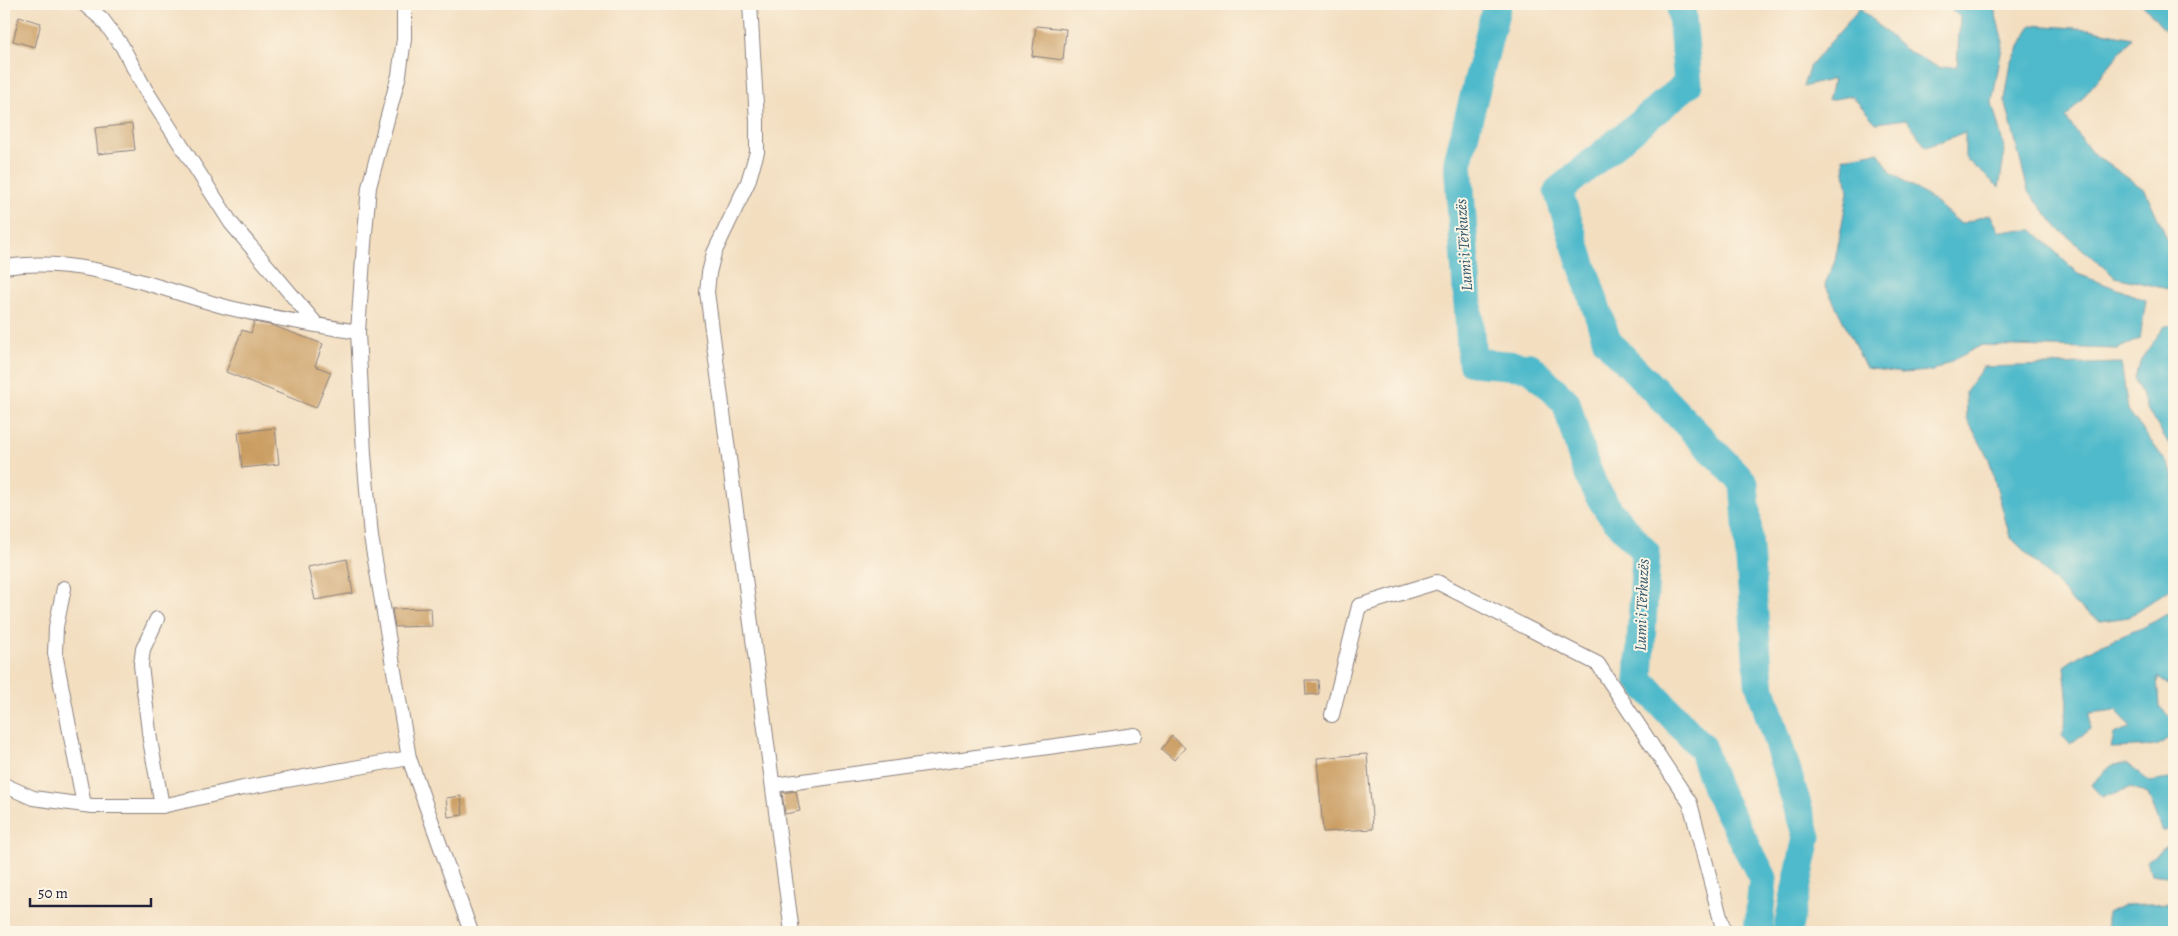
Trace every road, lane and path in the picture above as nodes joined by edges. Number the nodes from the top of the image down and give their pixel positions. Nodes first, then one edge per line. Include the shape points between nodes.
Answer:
1 (84, 4) edge
2 (404, 4) edge
3 (750, 4) edge
4 (4, 267) edge
5 (317, 325) junction
6 (358, 332) junction
7 (64, 588) dead end
8 (157, 620) dead end
9 (1332, 715) dead end
10 (1135, 735) dead end
11 (409, 758) junction
12 (4, 785) edge
13 (774, 785) junction
14 (84, 805) junction
15 (162, 806) junction
16 (471, 932) edge
17 (792, 932) edge
18 (1724, 932) edge

1 - 5 street via 102,19 122,46 145,89 231,223
2 - 6 street via 399,74 370,186
3 - 13 street via 757,152 748,182 714,253 708,272 707,292 764,733
4 - 5 street via 49,263 81,266 231,308
5 - 6 street
6 - 11 street via 371,537
7 - 14 street via 56,626 55,653
8 - 15 street via 143,649 141,665
9 - 18 street via 1359,606 1437,582 1598,664 1690,803
10 - 13 street
11 - 15 street
11 - 16 street
12 - 14 street via 33,798
13 - 17 street
14 - 15 street

